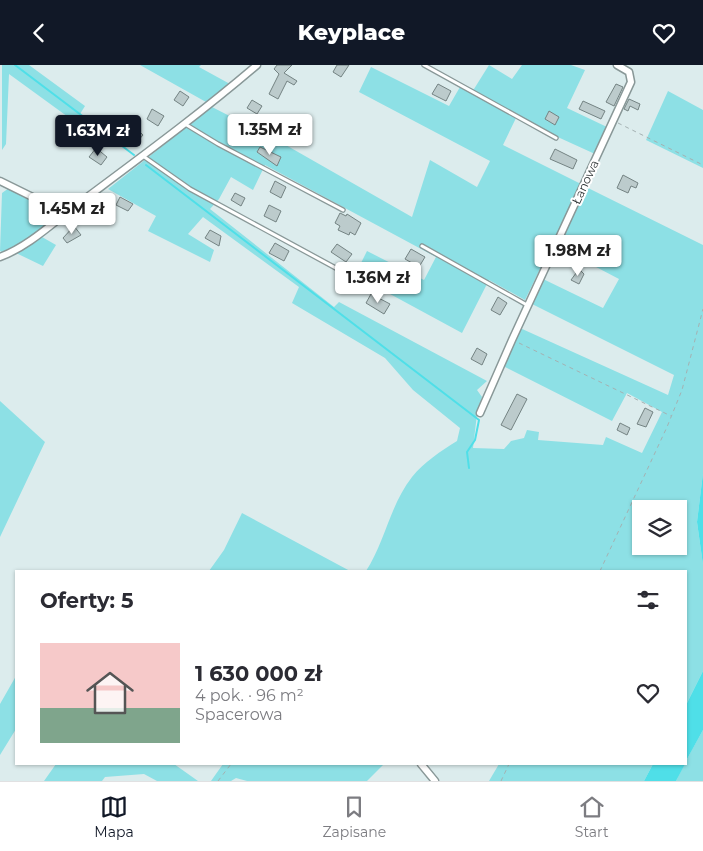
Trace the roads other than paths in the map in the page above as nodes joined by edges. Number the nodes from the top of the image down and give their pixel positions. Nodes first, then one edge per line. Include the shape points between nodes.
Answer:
1 (257, 65) edge
2 (424, 65) edge
3 (617, 65) edge
4 (185, 124) junction
5 (556, 138) dead end
6 (142, 156) junction
7 (0, 181) edge
8 (343, 210) dead end
9 (65, 213) junction
10 (422, 246) dead end
11 (0, 257) edge
12 (367, 285) dead end
13 (528, 305) junction
14 (480, 413) dead end
15 (422, 765) edge
16 (436, 781) edge

1 - 4 street
2 - 5 lane
3 - 13 street, Łanowa via 629,73 631,82
4 - 6 street
4 - 8 lane
6 - 9 street
6 - 12 lane via 190,189
7 - 9 street
9 - 11 street
10 - 13 lane
13 - 14 street, Łanowa
15 - 16 street

